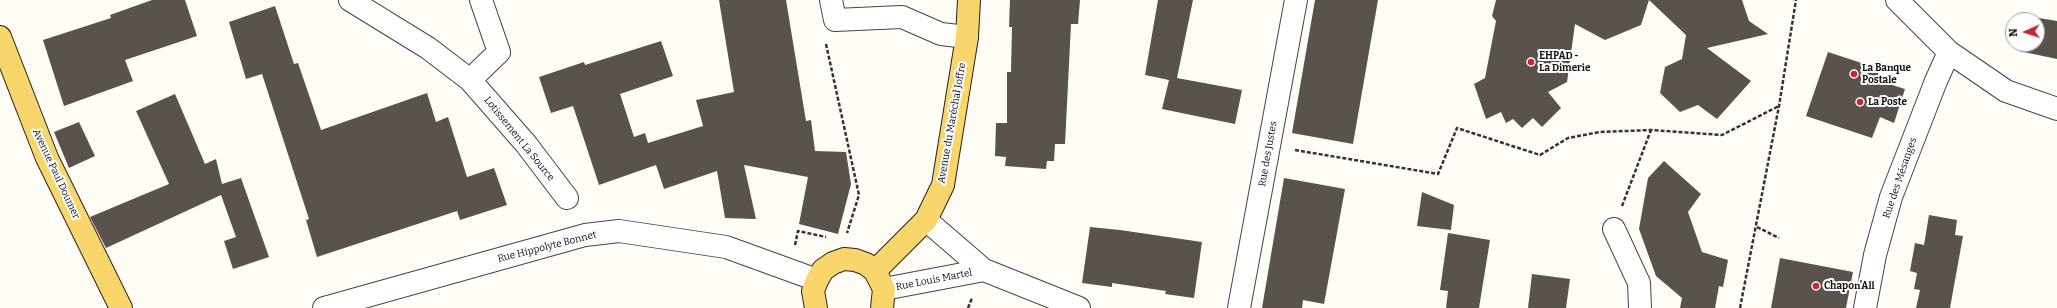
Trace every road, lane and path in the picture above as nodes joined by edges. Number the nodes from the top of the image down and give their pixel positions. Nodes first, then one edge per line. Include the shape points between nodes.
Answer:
1 (350, 0) edge
2 (481, 0) edge
3 (831, 0) edge
4 (969, 0) edge
5 (1296, 0) edge
6 (1796, 0) edge
7 (1898, 0) edge
8 (0, 37) edge
9 (967, 37) junction
10 (826, 43) dead end
11 (1949, 52) junction
12 (470, 80) junction
13 (1779, 106) junction
14 (2057, 109) edge
15 (1651, 130) junction
16 (1288, 149) dead end
17 (567, 198) dead end
18 (926, 220) junction
19 (1757, 227) junction
20 (1614, 229) joint
21 (847, 234) dead end
22 (829, 238) dead end
23 (1779, 238) dead end
24 (790, 270) junction
25 (984, 270) junction
26 (817, 280) junction
27 (880, 289) edge
28 (121, 308) edge
29 (324, 308) edge
30 (816, 308) edge
31 (1079, 308) edge
32 (1239, 308) edge
33 (1640, 308) edge
34 (1740, 308) edge
35 (1865, 308) edge

1 - 12 street, Lotissement La Source via 428,48
2 - 12 street via 498,52
3 - 9 street via 835,20 902,17 941,34
4 - 9 main road, Avenue du Maréchal Joffre
5 - 32 street, Rue des Justes
6 - 13 path
7 - 11 street
8 - 28 main road, Avenue Paul Doumer via 47,158
9 - 18 main road, Avenue du Maréchal Joffre via 943,185
10 - 21 path via 859,195
11 - 14 street via 2006,91
11 - 35 street, Rue des Mésanges via 1891,197 1875,255
12 - 17 street, Lotissement La Source via 526,144
13 - 15 path via 1722,135
13 - 19 path
15 - 16 path via 1600,132 1568,138 1540,155 1457,128 1438,174
15 - 20 path
18 - 25 street, Rue Louis Martel
18 - 27 main road, Avenue du Maréchal Joffre
19 - 23 path
19 - 34 path
20 - 33 street via 1639,283
22 - 24 path via 798,231
24 - 26 street, Rue Hippolyte Bonnet
24 - 29 street, Rue Hippolyte Bonnet via 726,247 619,231 585,235
25 - 27 street, Rue Louis Martel
25 - 31 street, Rue Louis Martel
26 - 27 main road via 823,270 833,263 844,259 856,260 866,264
26 - 30 main road via 813,291

